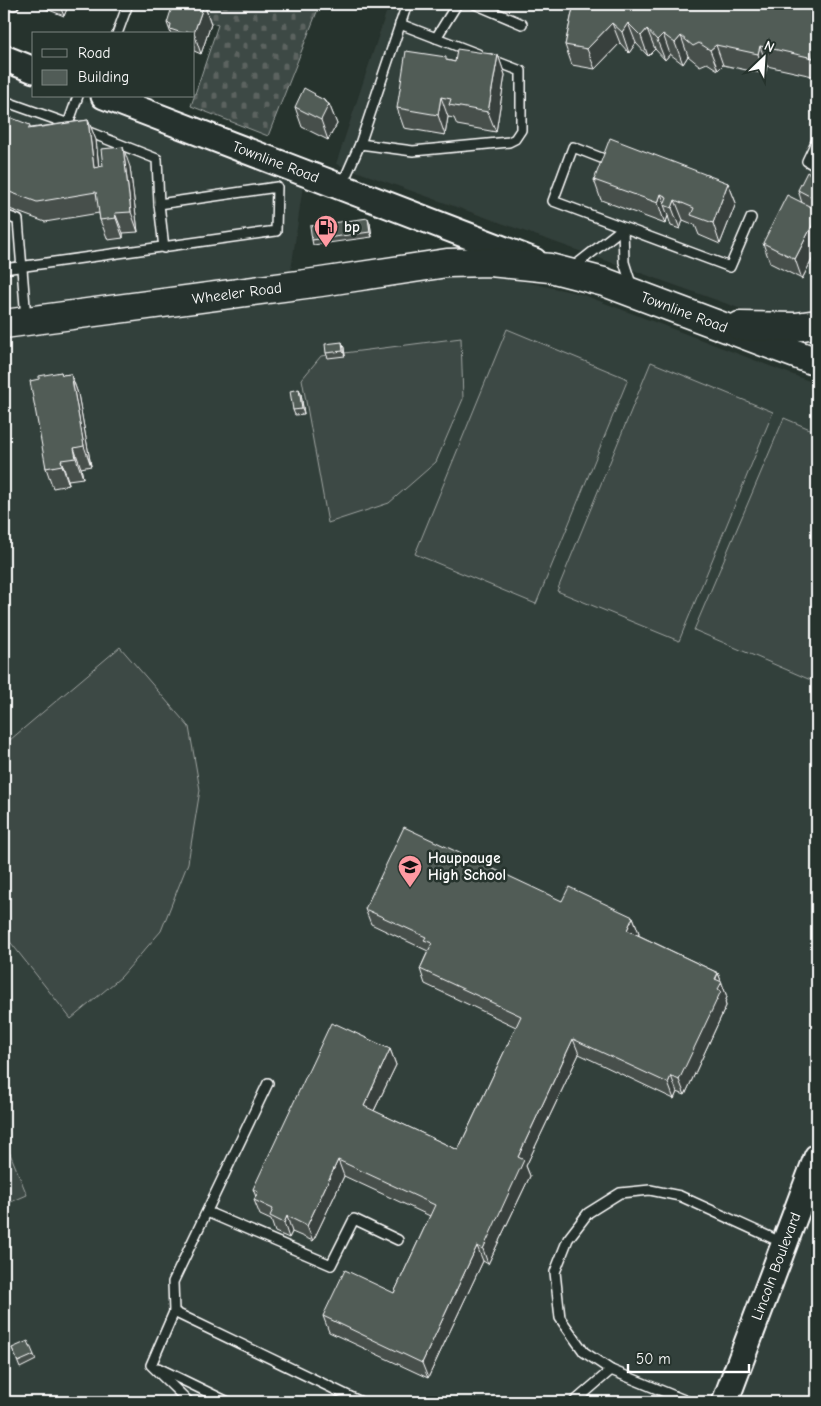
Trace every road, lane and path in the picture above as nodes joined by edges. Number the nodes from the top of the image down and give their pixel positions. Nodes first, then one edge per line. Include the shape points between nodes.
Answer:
1 (128, 4) edge
2 (407, 4) edge
3 (457, 4) edge
4 (475, 4) edge
5 (400, 24) junction
6 (522, 24) dead end
7 (118, 32) edge
8 (436, 38) junction
9 (4, 58) edge
10 (32, 69) edge
11 (77, 98) edge
12 (109, 98) edge
13 (4, 101) edge
14 (68, 124) junction
15 (817, 140) edge
16 (360, 144) junction
17 (609, 161) edge
18 (817, 167) edge
19 (341, 187) junction
20 (159, 204) junction
21 (4, 215) edge
22 (751, 218) dead end
23 (447, 228) junction
24 (623, 228) junction
25 (164, 248) junction
26 (459, 262) junction
27 (20, 266) junction
28 (4, 269) edge
29 (558, 270) junction
30 (633, 292) junction
31 (15, 323) edge
32 (817, 324) edge
33 (721, 326) junction
34 (817, 362) edge
35 (268, 1083) dead end
36 (817, 1157) edge
37 (207, 1212) junction
38 (398, 1240) dead end
39 (784, 1243) junction
40 (174, 1312) junction
41 (151, 1365) junction
42 (611, 1370) junction
43 (189, 1402) edge
44 (228, 1402) edge
45 (361, 1402) edge
46 (574, 1402) edge
47 (689, 1402) edge
48 (725, 1402) edge

1 - 7 lane
2 - 5 lane
3 - 8 lane
4 - 6 lane
5 - 8 lane
5 - 16 lane
8 - 16 lane via 521,71 521,130 510,142 413,151
9 - 10 main road
11 - 14 lane
12 - 19 main road, Townline Road
13 - 14 lane
14 - 20 lane via 157,159
15 - 18 lane via 807,162
16 - 19 lane
17 - 24 lane via 573,147 553,201
19 - 23 main road, Townline Road
20 - 25 lane
20 - 25 lane via 277,187 276,231
21 - 27 lane via 18,220
22 - 24 lane via 730,267
23 - 26 main road, Townline Road via 465,246
23 - 29 main road, Townline Road
24 - 29 lane
24 - 30 lane via 624,262
25 - 27 lane
26 - 29 main road, Townline Road
26 - 31 main road, Wheeler Road
27 - 28 lane
27 - 31 lane
29 - 30 main road, Townline Road
30 - 33 main road, Townline Road
32 - 33 main road via 796,328
33 - 34 main road, Townline Road
35 - 37 lane
36 - 39 main road, Lincoln Boulevard
37 - 38 lane via 330,1265 354,1219
37 - 40 lane via 173,1282
39 - 42 lane via 680,1196 650,1190 620,1193 588,1213 568,1239 555,1272 560,1318 584,1352
39 - 48 main road, Lincoln Boulevard
40 - 41 lane
40 - 45 lane
41 - 43 lane
41 - 44 lane
42 - 46 lane
42 - 47 lane

